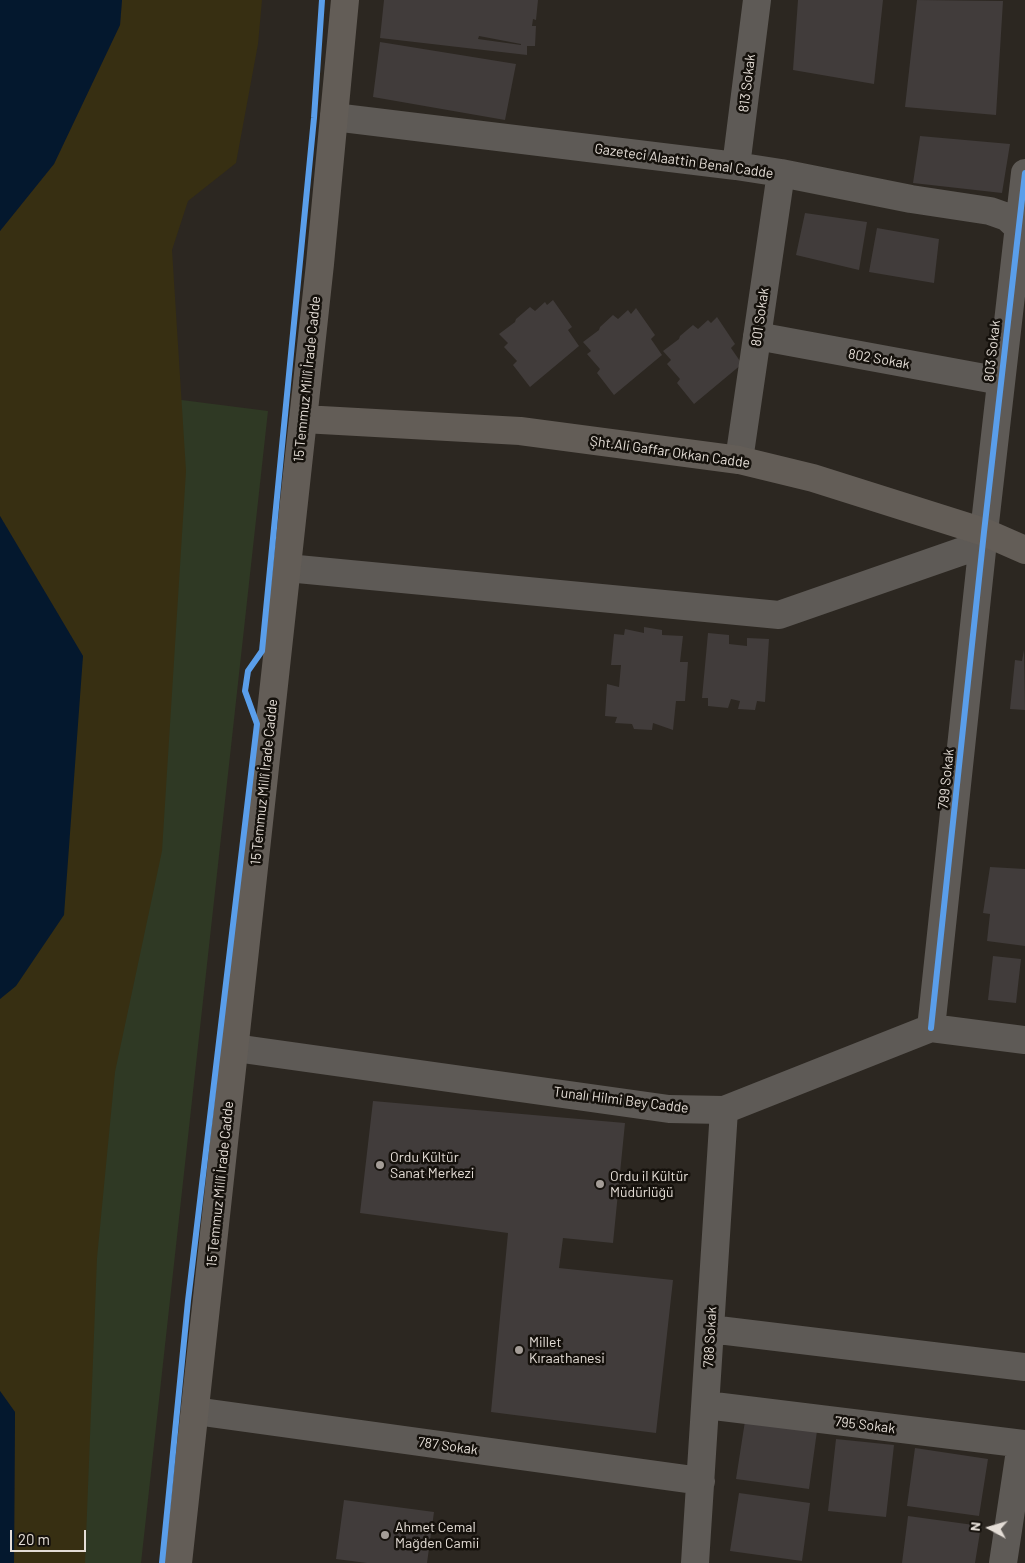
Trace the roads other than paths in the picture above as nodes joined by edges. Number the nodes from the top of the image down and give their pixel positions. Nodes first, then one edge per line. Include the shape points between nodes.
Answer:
1 (345, 0) edge
2 (758, 0) edge
3 (334, 117) junction
4 (736, 166) junction
5 (781, 173) junction
6 (1025, 173) edge
7 (1022, 231) edge
8 (757, 336) junction
9 (1001, 381) junction
10 (303, 420) junction
11 (739, 460) junction
12 (984, 538) junction
13 (1025, 550) edge
14 (287, 568) junction
15 (932, 1028) junction
16 (1025, 1040) edge
17 (235, 1048) junction
18 (724, 1110) junction
19 (710, 1329) junction
20 (1025, 1367) edge
21 (706, 1405) junction
22 (195, 1411) junction
23 (1023, 1444) edge
24 (701, 1481) junction
25 (178, 1563) edge
26 (695, 1563) edge
27 (1003, 1563) edge

1 - 3 main road, 15 Temmuz Millî İrade Cadde
2 - 4 street, 813 Sokak
3 - 4 street, Gazeteci Alaattin Benal Cadde
3 - 10 main road, 15 Temmuz Millî İrade Cadde
4 - 5 street, Gazeteci Alaattin Benal Cadde
5 - 7 street, Gazeteci Alaattin Benal Cadde via 990,211 1007,217
5 - 8 street, 801 Sokak
6 - 7 street, 803 Sokak
7 - 9 street, 803 Sokak
8 - 9 street, 802 Sokak
8 - 11 street, 801 Sokak
9 - 12 street, 803 Sokak
10 - 11 main road, Şht.Ali Gaffar Okkan Cadde via 520,431
10 - 14 main road, 15 Temmuz Millî İrade Cadde
11 - 12 main road, Şht.Ali Gaffar Okkan Cadde via 812,478
12 - 13 main road, Şht.Ali Gaffar Okkan Cadde
12 - 14 street via 780,615
12 - 15 street, 799 Sokak
14 - 17 main road, 15 Temmuz Millî İrade Cadde
15 - 16 street, Tunalı Hilmi Bey Cadde
15 - 18 street, Tunalı Hilmi Bey Cadde
17 - 18 street, Tunalı Hilmi Bey Cadde via 669,1109
17 - 22 main road, 15 Temmuz Millî İrade Cadde
18 - 19 street, 788 Sokak
19 - 20 street
19 - 21 street, 788 Sokak
21 - 23 street, 795 Sokak
21 - 24 street, 788 Sokak
22 - 24 street, 787 Sokak
22 - 25 main road, 15 Temmuz Millî İrade Cadde
23 - 27 street
24 - 26 street, 788 Sokak

